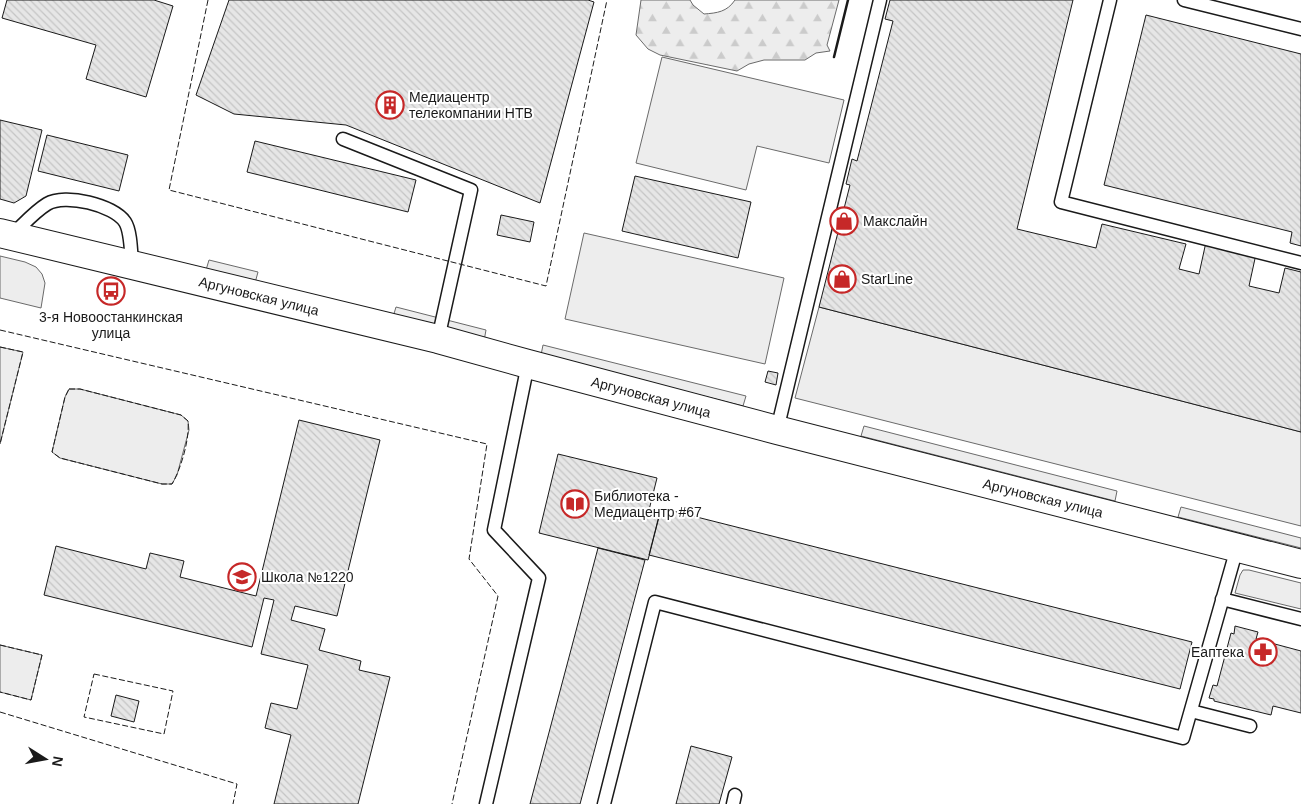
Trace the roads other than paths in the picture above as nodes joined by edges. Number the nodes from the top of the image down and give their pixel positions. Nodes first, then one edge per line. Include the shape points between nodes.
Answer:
1 (880, 0) edge
2 (1110, 0) edge
3 (1184, 0) edge
4 (1301, 29) edge
5 (343, 139) dead end
6 (6, 234) edge
7 (1301, 263) edge
8 (132, 264) junction
9 (438, 338) junction
10 (528, 364) junction
11 (777, 430) junction
12 (1237, 548) junction
13 (1301, 564) edge
14 (1222, 599) junction
15 (1301, 619) edge
16 (1191, 711) junction
17 (1250, 726) dead end
18 (486, 804) edge
19 (604, 804) edge

1 - 11 lane
2 - 7 lane via 1061,202
3 - 4 lane
5 - 9 lane via 471,190
6 - 8 main road, Аргуновская улица
6 - 8 lane via 46,204 57,200 72,200 110,209 120,214 127,225
8 - 9 main road, Аргуновская улица
9 - 10 main road, Аргуновская улица
10 - 11 main road, Аргуновская улица
10 - 18 lane via 494,530 539,578
11 - 12 main road, Аргуновская улица
12 - 13 main road, Аргуновская улица
12 - 14 lane
14 - 15 lane
14 - 16 lane
16 - 17 lane
16 - 19 lane via 1183,738 655,602

